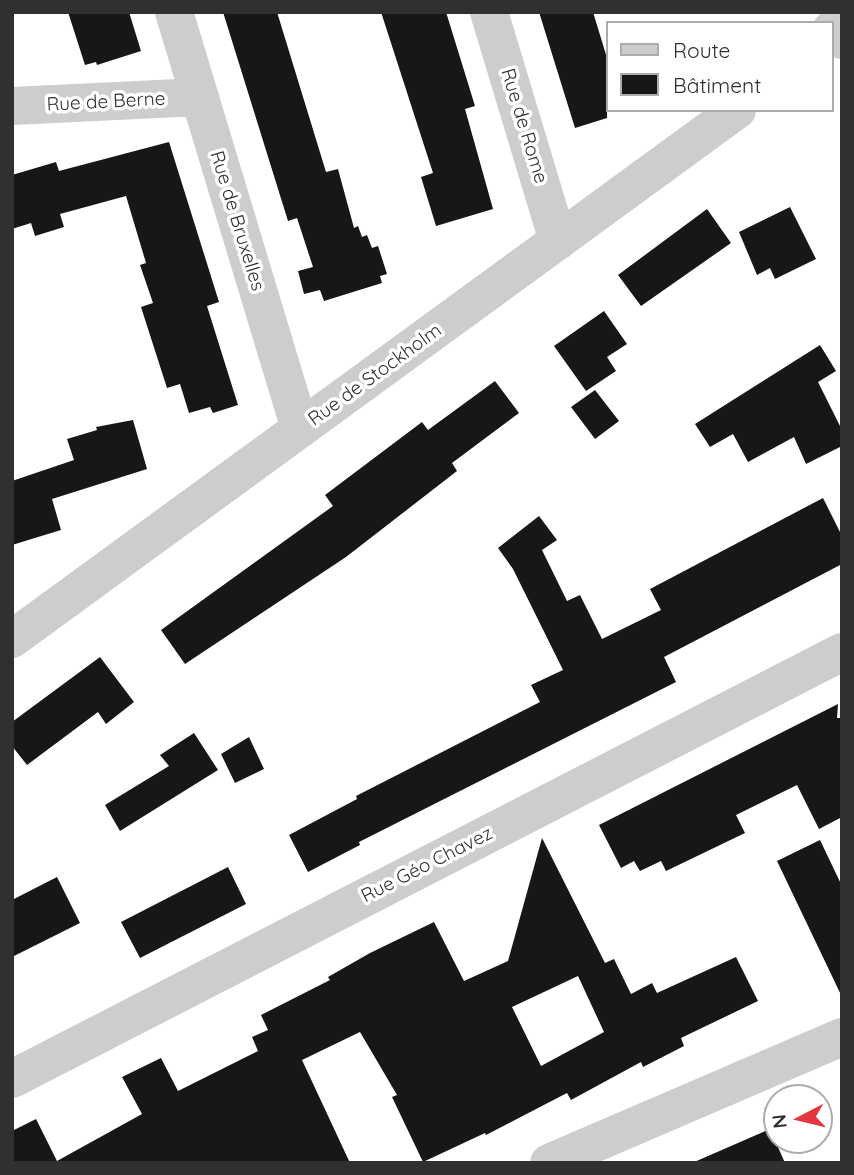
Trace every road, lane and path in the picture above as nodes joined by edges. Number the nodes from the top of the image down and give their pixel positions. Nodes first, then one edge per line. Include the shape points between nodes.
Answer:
1 (174, 12) edge
2 (489, 12) edge
3 (200, 97) junction
4 (12, 106) edge
5 (734, 112) edge
6 (558, 241) junction
7 (300, 429) junction
8 (12, 639) edge
9 (842, 652) edge
10 (842, 1037) edge
11 (12, 1079) edge
12 (550, 1163) edge

1 - 3 street, Rue de Bruxelles
2 - 6 street, Rue de Rome
3 - 4 street, Rue de Berne
3 - 7 street, Rue de Bruxelles
5 - 6 street, Rue de Stockholm
6 - 7 street, Rue de Stockholm
7 - 8 street, Rue de Stockholm
9 - 11 street, Rue Géo Chavez
10 - 12 street

